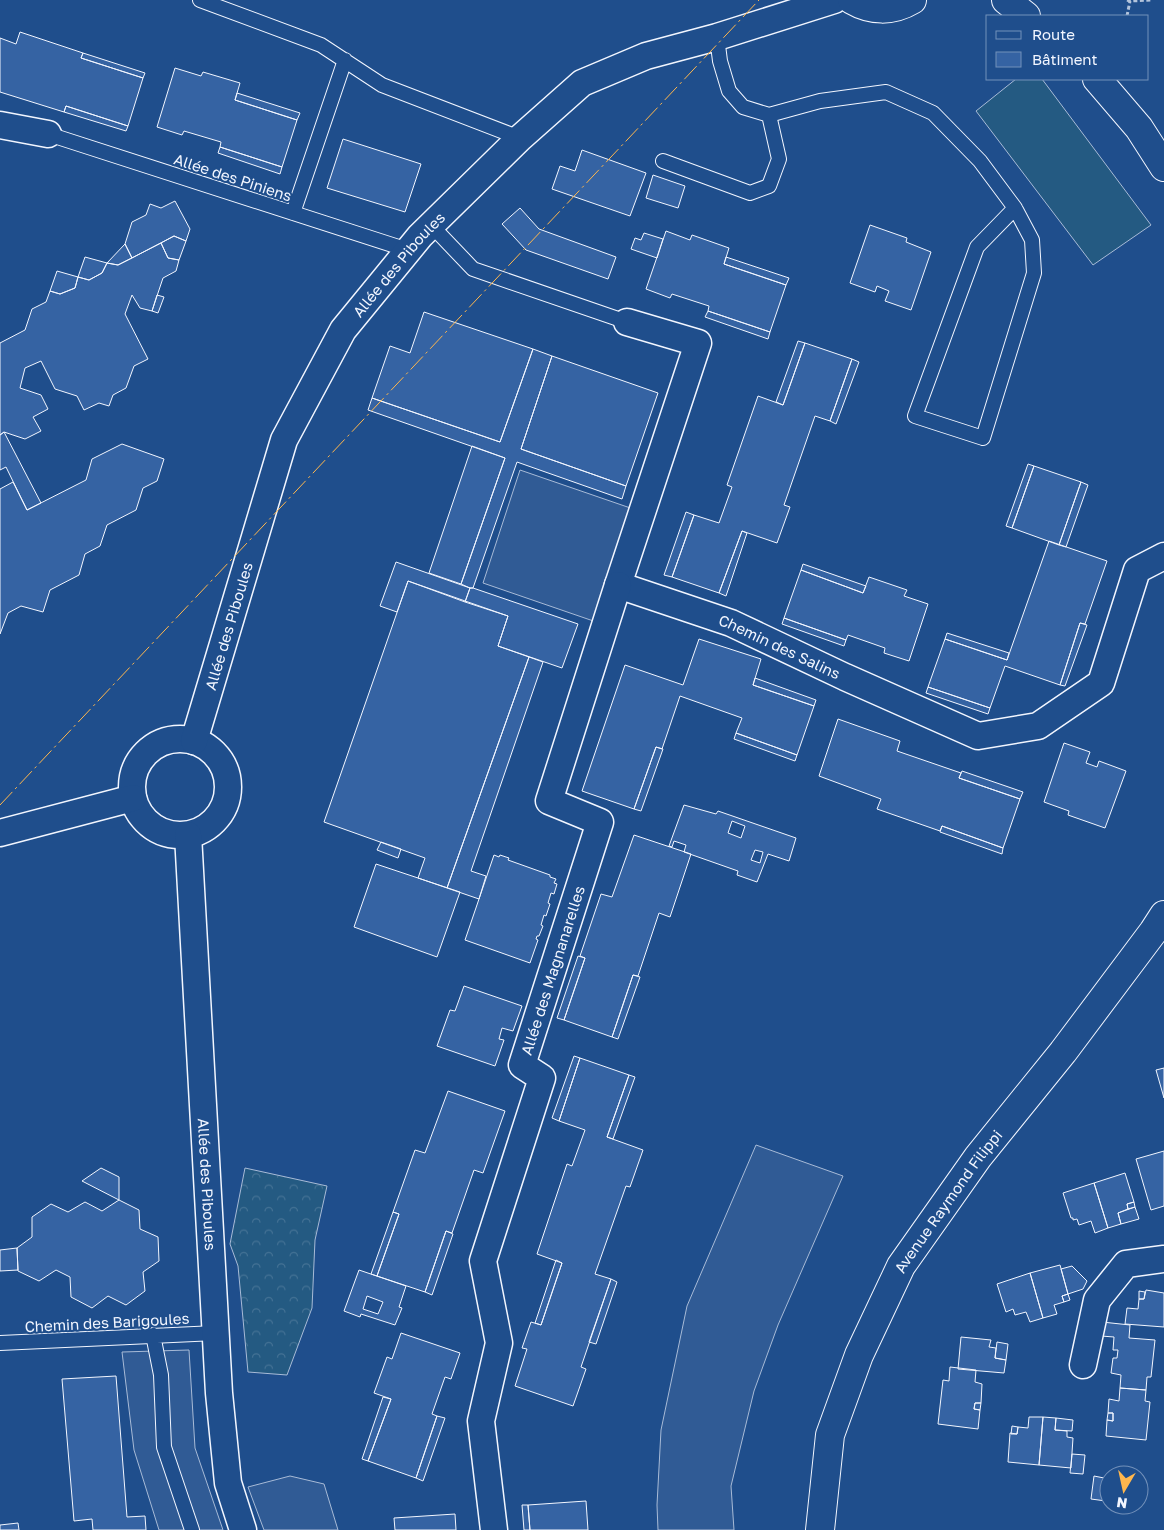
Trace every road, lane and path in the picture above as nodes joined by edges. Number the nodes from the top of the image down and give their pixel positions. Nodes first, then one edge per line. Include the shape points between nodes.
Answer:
1 (200, 0) edge
2 (834, 0) edge
3 (852, 0) edge
4 (912, 0) edge
5 (1152, 0) edge
6 (1128, 1) edge
7 (1127, 15) edge
8 (717, 37) junction
9 (345, 60) junction
10 (1098, 80) edge
11 (768, 115) junction
12 (0, 125) edge
13 (48, 134) joint
14 (520, 138) junction
15 (663, 162) dead end
16 (1164, 167) edge
17 (1015, 208) junction
18 (294, 213) junction
19 (431, 225) junction
20 (408, 250) junction
21 (628, 322) joint
22 (1164, 556) edge
23 (618, 585) junction
24 (194, 740) junction
25 (133, 798) junction
26 (0, 833) edge
27 (188, 835) junction
28 (1164, 915) edge
29 (1164, 1259) edge
30 (216, 1333) junction
31 (153, 1335) junction
32 (0, 1343) edge
33 (1083, 1365) dead end
34 (192, 1530) edge
35 (243, 1530) edge
36 (494, 1530) edge
37 (820, 1530) edge

1 - 9 lane via 321,45
2 - 8 street, Allée des Piboules
3 - 4 main road via 864,7 882,10 902,6
5 - 6 path
6 - 7 path
8 - 11 lane via 729,91 743,107
8 - 14 street, Allée des Piboules via 646,56 582,83
9 - 14 lane via 382,85
9 - 18 lane
10 - 16 main road via 1139,128
11 - 15 lane via 779,160 769,186 750,194
11 - 17 lane via 820,100 886,92 933,113 980,161
12 - 13 street
13 - 18 lane, Allée des Piniens
14 - 19 street, Allée des Piboules
17 - 17 lane via 977,247 914,416 983,438 1034,273 1032,240
18 - 20 lane, Allée des Piniens
19 - 20 street, Allée des Piboules
19 - 21 lane via 473,269
20 - 24 street, Allée des Piboules via 343,330 284,440
21 - 23 street via 698,343
22 - 23 street, Chemin des Salins via 1137,570 1101,683 1038,726 978,736 731,623
23 - 36 street, Allée des Magnanarelles via 549,801 600,822 522,1065 542,1078 483,1261 498,1343 482,1421
24 - 25 street via 166,741 142,757 133,777
24 - 27 street via 209,748 220,760 227,774 229,791 216,820 203,830
25 - 26 street
25 - 27 street via 138,812 148,823 173,835
27 - 30 street, Allée des Piboules
28 - 37 main road, Avenue Raymond Filippi via 1063,1052 978,1157 901,1266 859,1355 830,1435
29 - 33 street via 1126,1264 1097,1300
30 - 31 lane, Chemin des Barigoules
30 - 35 street, Allée des Piboules via 228,1484
31 - 32 lane, Chemin des Barigoules
31 - 34 lane via 161,1375 164,1446

